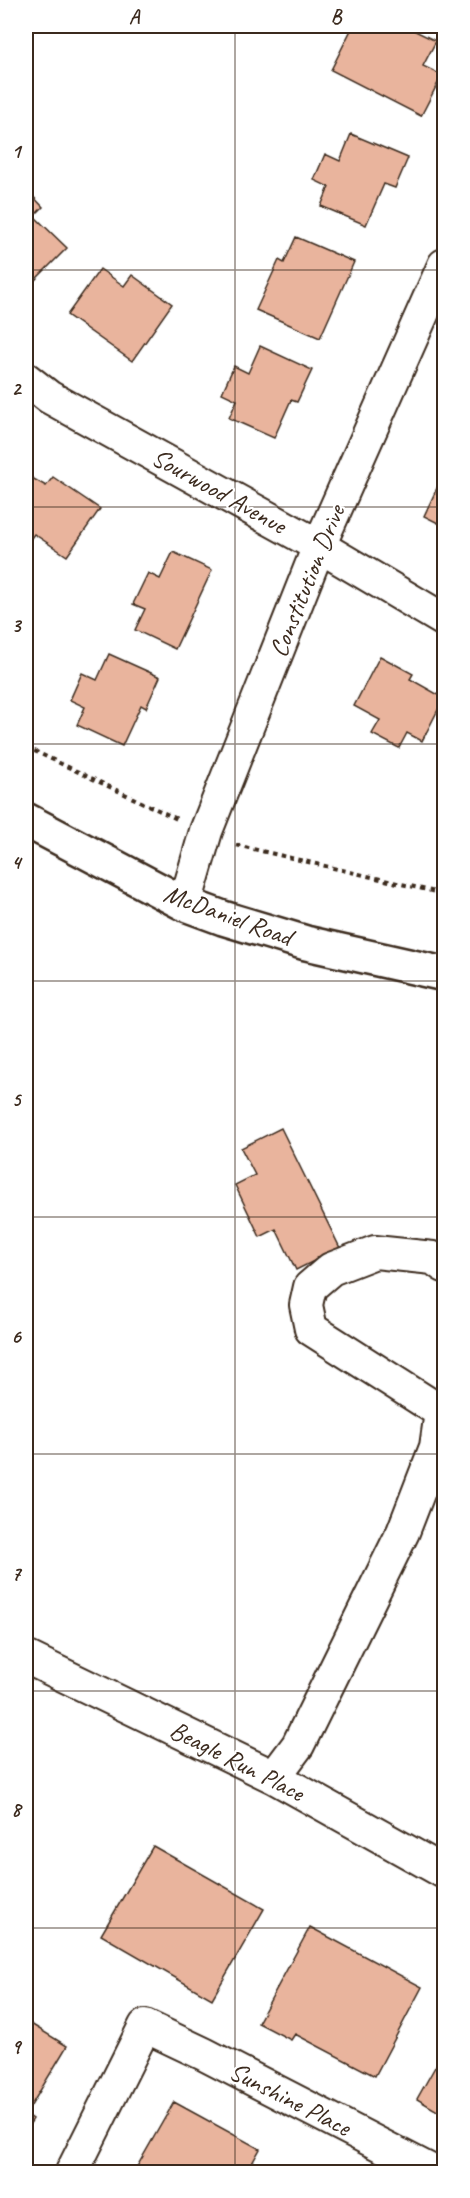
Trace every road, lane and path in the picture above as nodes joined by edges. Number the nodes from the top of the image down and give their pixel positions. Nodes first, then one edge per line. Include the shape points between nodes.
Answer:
1 (444, 264) edge
2 (26, 379) edge
3 (319, 546) junction
4 (444, 620) edge
5 (26, 820) edge
6 (185, 904) junction
7 (444, 974) edge
8 (444, 1266) edge
9 (443, 1409) edge
10 (26, 1657) edge
11 (274, 1777) junction
12 (444, 1872) edge
13 (72, 2172) edge
14 (434, 2172) edge

1 - 3 street, Constitution Drive
2 - 3 street, Sourwood Avenue via 49,397
3 - 4 street, Sourwood Avenue
3 - 6 street, Constitution Drive via 206,831
5 - 6 main road, McDaniel Road
6 - 7 main road, McDaniel Road via 306,943
8 - 9 street via 433,1258 375,1252 331,1269 310,1287 306,1305 311,1329
9 - 11 street via 436,1447 403,1532 298,1745
10 - 11 street, Beagle Run Place
11 - 12 street, Beagle Run Place
13 - 14 street, Sunshine Place via 145,2026

